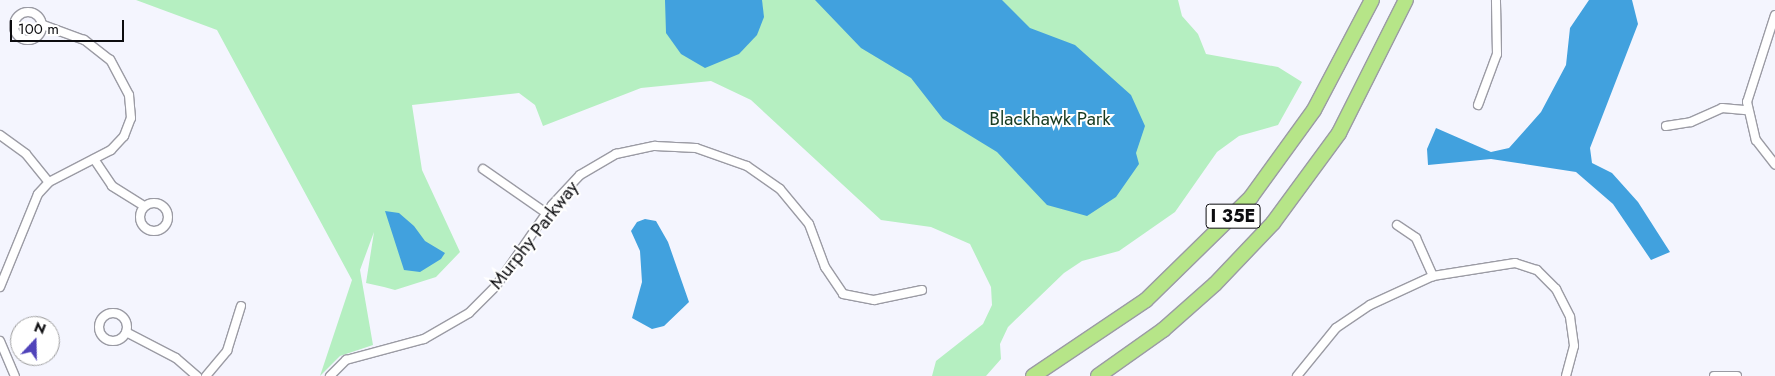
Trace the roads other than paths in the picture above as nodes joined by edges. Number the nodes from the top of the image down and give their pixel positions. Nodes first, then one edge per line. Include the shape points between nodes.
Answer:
1 (1372, 0) edge
2 (1406, 0) edge
3 (1496, 0) edge
4 (1775, 15) edge
5 (43, 25) dead end
6 (1478, 105) dead end
7 (1747, 110) junction
8 (1666, 126) dead end
9 (0, 135) edge
10 (94, 159) junction
11 (1775, 164) edge
12 (483, 169) dead end
13 (50, 182) junction
14 (144, 206) dead end
15 (546, 213) junction
16 (1397, 225) dead end
17 (0, 260) edge
18 (9, 264) junction
19 (1433, 276) junction
20 (0, 287) edge
21 (922, 290) dead end
22 (241, 306) dead end
23 (126, 332) dead end
24 (0, 341) edge
25 (15, 376) edge
26 (197, 376) edge
27 (206, 376) edge
28 (330, 376) edge
29 (1033, 376) edge
30 (1098, 376) edge
31 (1297, 376) edge
32 (1566, 376) edge
33 (1714, 376) edge
34 (1737, 376) edge

1 - 29 highway, I 35E via 1314,110 1251,197 1146,300
2 - 30 highway, I 35E via 1339,133 1273,223 1215,284 1163,330
3 - 6 street via 1497,54
4 - 7 street via 1750,86
5 - 10 street via 98,49 120,73 129,95 131,118 124,136
7 - 8 street via 1722,108 1691,122
7 - 11 street via 1756,140
9 - 13 street via 26,154
10 - 13 street
10 - 14 street via 112,186
12 - 15 street
13 - 18 street via 34,201
15 - 21 street, Murphy Parkway via 580,175 616,154 655,146 696,148 746,166 780,189 809,224 825,267 843,294 874,300
15 - 28 street, Murphy Parkway via 496,286 469,313 424,339 346,360
16 - 19 street via 1416,238
17 - 18 street
18 - 20 street
19 - 31 street via 1370,305 1336,328
19 - 32 street via 1515,263 1537,270 1556,288 1570,316 1574,346
22 - 27 street via 230,345
23 - 26 street via 176,358
24 - 25 street
33 - 34 street

